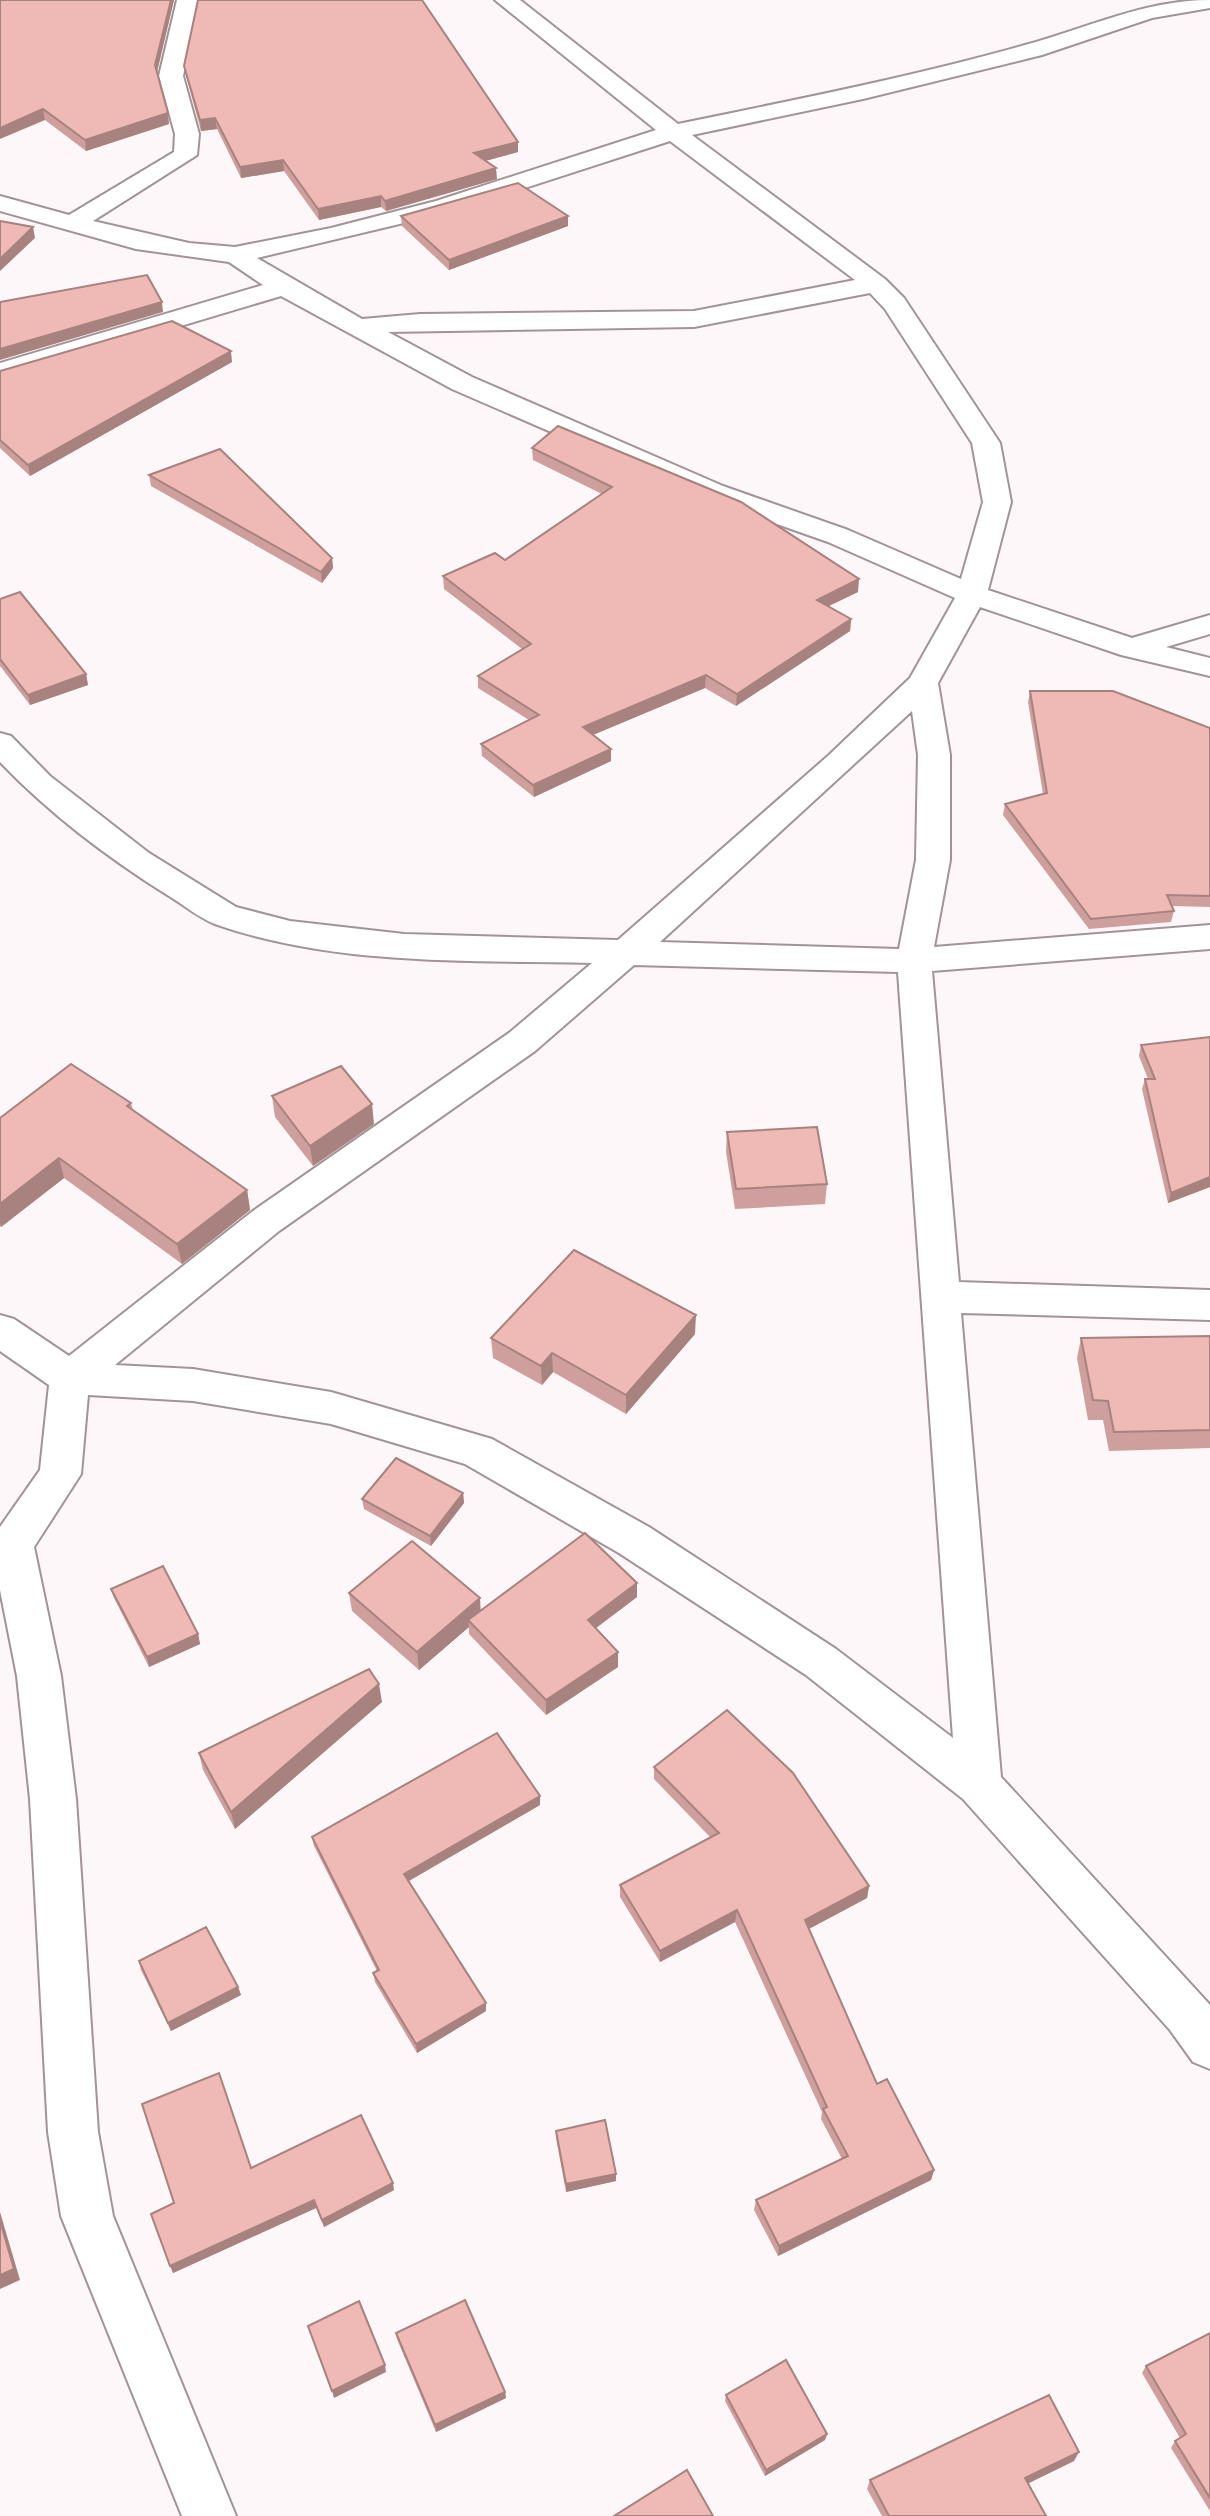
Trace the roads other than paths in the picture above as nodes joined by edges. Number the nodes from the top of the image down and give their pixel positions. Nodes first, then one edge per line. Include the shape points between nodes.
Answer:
1 (188, 0) edge
2 (506, 0) edge
3 (1210, 1) edge
4 (673, 132) junction
5 (0, 203) edge
6 (73, 223) junction
7 (235, 255) junction
8 (876, 284) junction
9 (284, 287) junction
10 (358, 327) junction
11 (0, 372) edge
12 (972, 594) junction
13 (1210, 624) edge
14 (1132, 648) junction
15 (1210, 667) edge
16 (923, 683) junction
17 (0, 743) edge
18 (1210, 937) edge
19 (625, 954) junction
20 (914, 961) junction
21 (942, 1297) junction
22 (1210, 1305) edge
23 (0, 1331) edge
24 (70, 1377) junction
25 (6, 1550) edge
26 (979, 1786) junction
27 (1202, 2018) edge
28 (209, 2516) edge

1 - 6 street via 171,75 189,129 185,155
2 - 4 street
3 - 4 street via 1148,12 1034,50 876,89
4 - 7 street via 444,206
4 - 8 street
5 - 6 street
6 - 7 street via 136,241
7 - 9 street
8 - 10 street via 694,319 420,322
8 - 12 street via 926,348 986,443 997,502
9 - 10 street
9 - 11 street
10 - 12 street via 462,383 713,492 838,536
12 - 14 street
12 - 16 street
13 - 14 street
14 - 15 street
16 - 19 street
16 - 20 street via 934,755 933,860
17 - 19 street via 39,783 137,862 224,915 290,933 404,946
18 - 20 street
19 - 20 street
19 - 24 street via 522,1042 266,1221
20 - 21 street
21 - 22 street
21 - 26 street
23 - 24 street
24 - 25 street via 60,1474
24 - 26 street via 193,1385 331,1408 477,1451 634,1539 821,1662
25 - 28 street via 39,1676 53,1799 73,2133 87,2216
26 - 27 street

